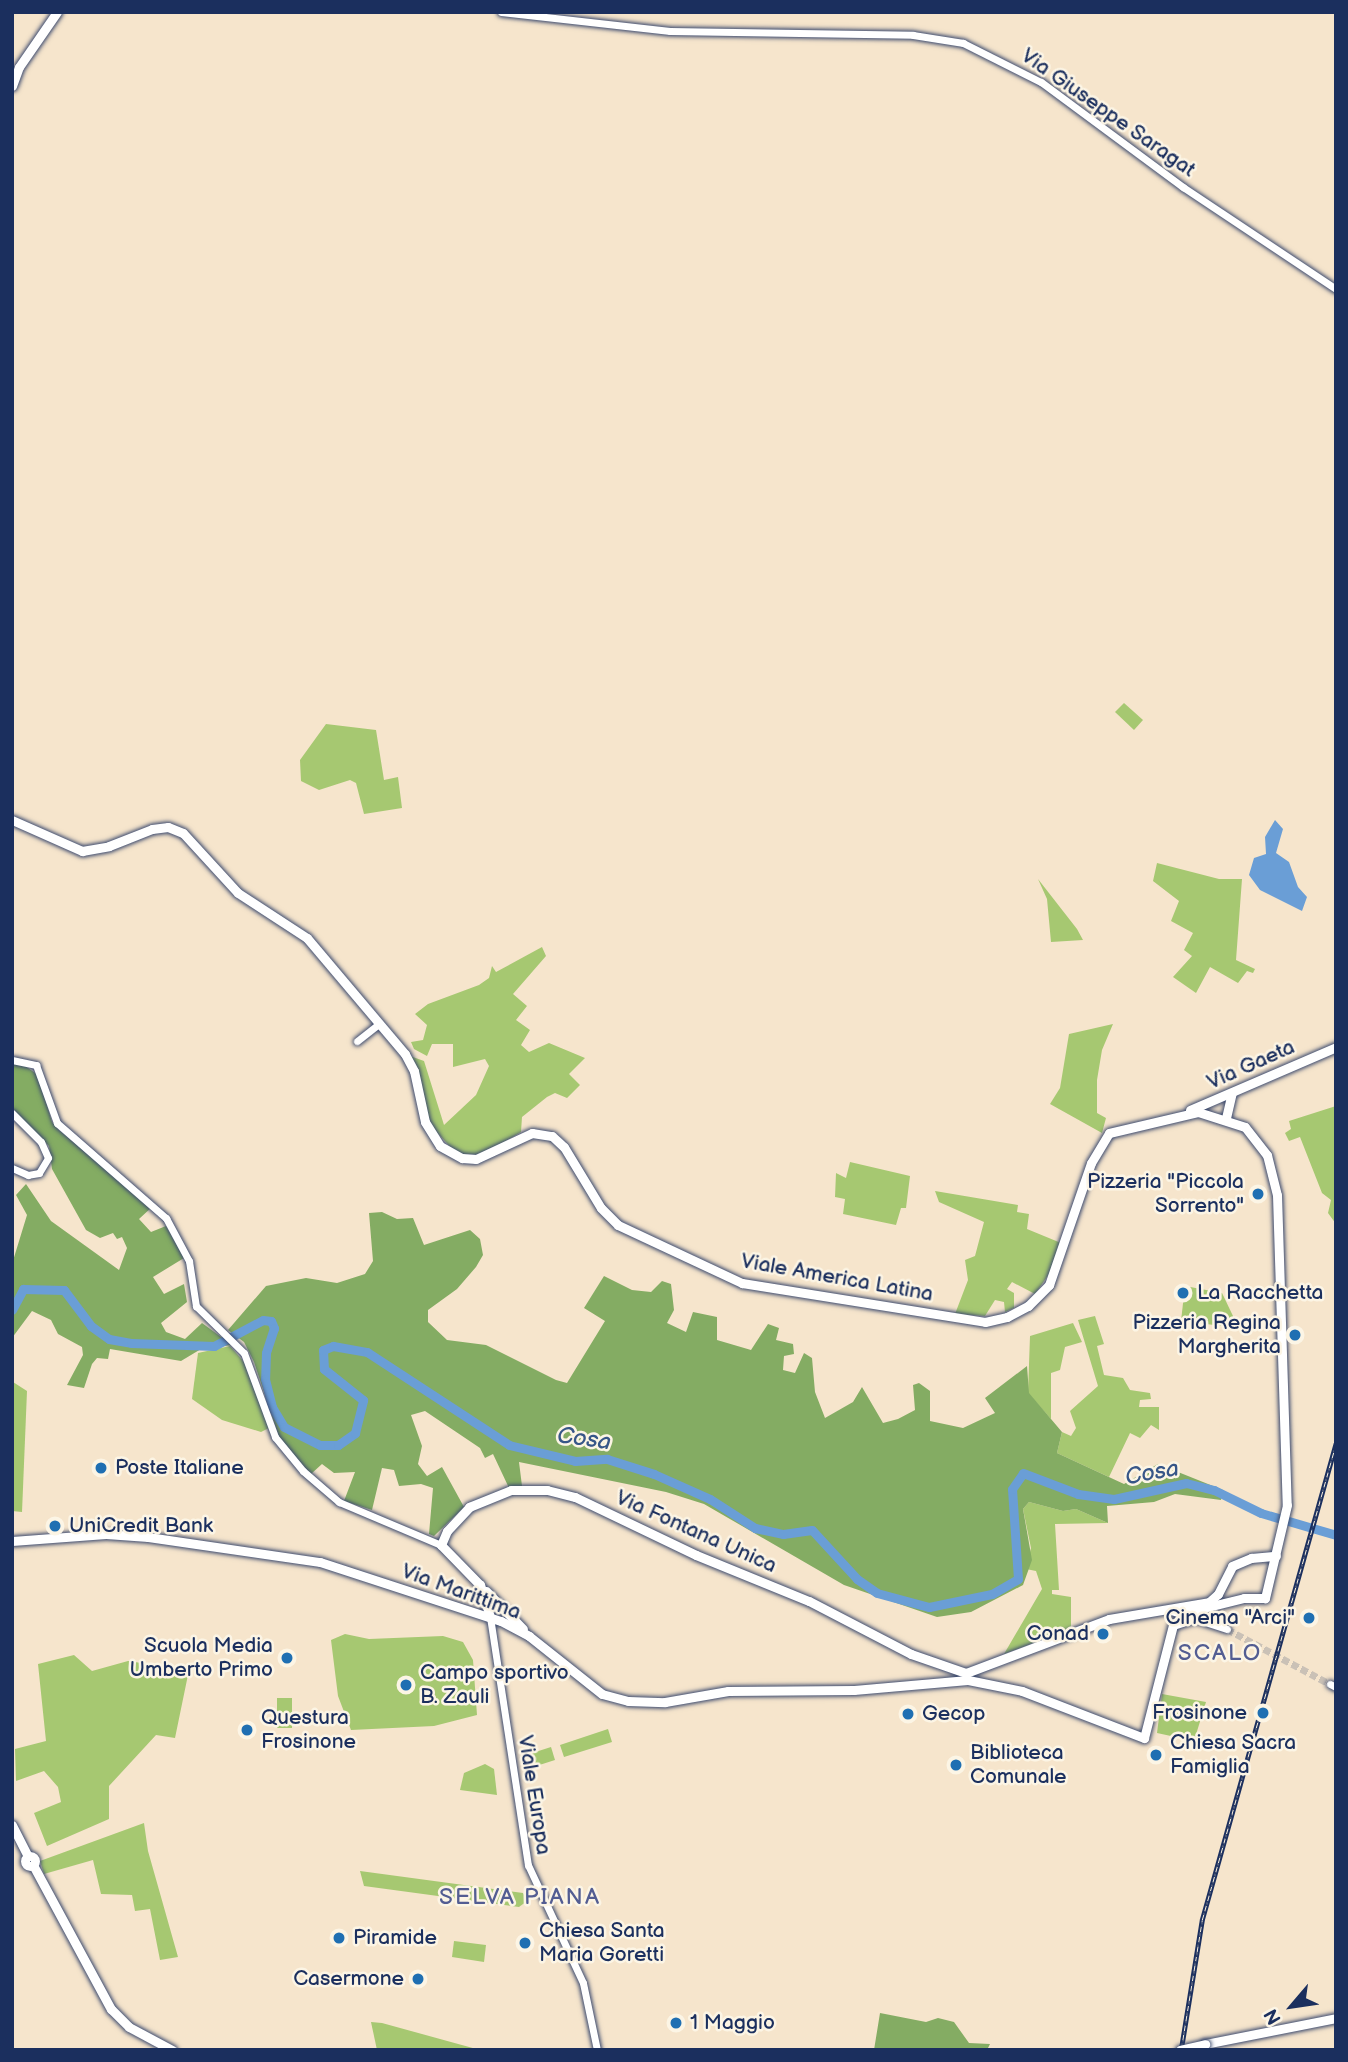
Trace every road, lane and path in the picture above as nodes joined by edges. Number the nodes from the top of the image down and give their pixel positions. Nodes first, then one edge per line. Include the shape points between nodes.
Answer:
1 (57, 12) edge
2 (501, 12) edge
3 (12, 86) edge
4 (1336, 289) edge
5 (12, 820) edge
6 (379, 1024) junction
7 (357, 1041) dead end
8 (1336, 1046) edge
9 (12, 1060) edge
10 (1232, 1093) junction
11 (1213, 1101) junction
12 (12, 1113) edge
13 (1211, 1113) junction
14 (1180, 1114) junction
15 (1226, 1118) junction
16 (12, 1168) edge
17 (12, 1541) edge
18 (441, 1545) junction
19 (1276, 1556) junction
20 (480, 1585) junction
21 (1174, 1612) junction
22 (491, 1617) junction
23 (1194, 1618) junction
24 (1173, 1625) junction
25 (1227, 1629) tunnel mouth
26 (529, 1636) junction
27 (942, 1668) junction
28 (985, 1669) junction
29 (941, 1681) junction
30 (987, 1682) junction
31 (12, 1825) edge
32 (1336, 2018) edge
33 (172, 2050) edge
34 (597, 2050) edge
35 (1180, 2050) edge

1 - 3 main road via 19,67
2 - 4 street, Via Giuseppe Saragat via 670,31 913,35 963,43 1041,82 1183,187
5 - 6 main road, Viale America Latina via 82,851 152,829 176,829 239,893 307,939
6 - 7 street
6 - 14 main road, Viale America Latina via 410,1062 425,1122 440,1146 452,1154 476,1159 532,1133 547,1134 564,1147 612,1220 709,1269 742,1283 985,1322 1018,1313 1049,1285 1091,1163 1109,1133
8 - 10 main road, Via Gaeta
9 - 18 street via 27,1061 39,1069 51,1112 66,1133 155,1204 188,1261 192,1300 244,1353 275,1437 321,1489 339,1502
10 - 11 main road, Via Gaeta
10 - 15 main road
11 - 13 main road
11 - 14 main road, Via Gaeta
12 - 16 street via 41,1142 48,1158 39,1172 29,1175
13 - 14 main road, Viale America Latina
13 - 15 main road, Viale America Latina
15 - 19 main road, Viale America Latina via 1257,1141 1275,1177 1287,1505
17 - 22 main road, Via Marittima via 106,1534 223,1546 320,1562
18 - 20 main road
18 - 27 main road, Via Fontana Unica via 457,1518 476,1502 511,1490 558,1491 809,1601
19 - 21 main road via 1241,1560 1226,1572 1213,1600
19 - 21 main road, Viale America Latina via 1265,1598
20 - 22 main road
20 - 26 main road
21 - 23 street
21 - 24 main road
21 - 28 main road via 1109,1619
22 - 26 main road, Via Marittima
22 - 34 street, Viale Europa via 528,1865 583,1983
23 - 24 main road
23 - 25 street
24 - 30 main road, Via Marittima via 1146,1738
26 - 29 main road, Via Marittima via 602,1694 628,1701 665,1702 728,1691 854,1690
27 - 28 main road via 970,1673
27 - 29 main road via 945,1676
28 - 30 main road
29 - 30 main road, Via Marittima
31 - 33 main road via 111,2009 129,2027
32 - 35 main road, bridge

